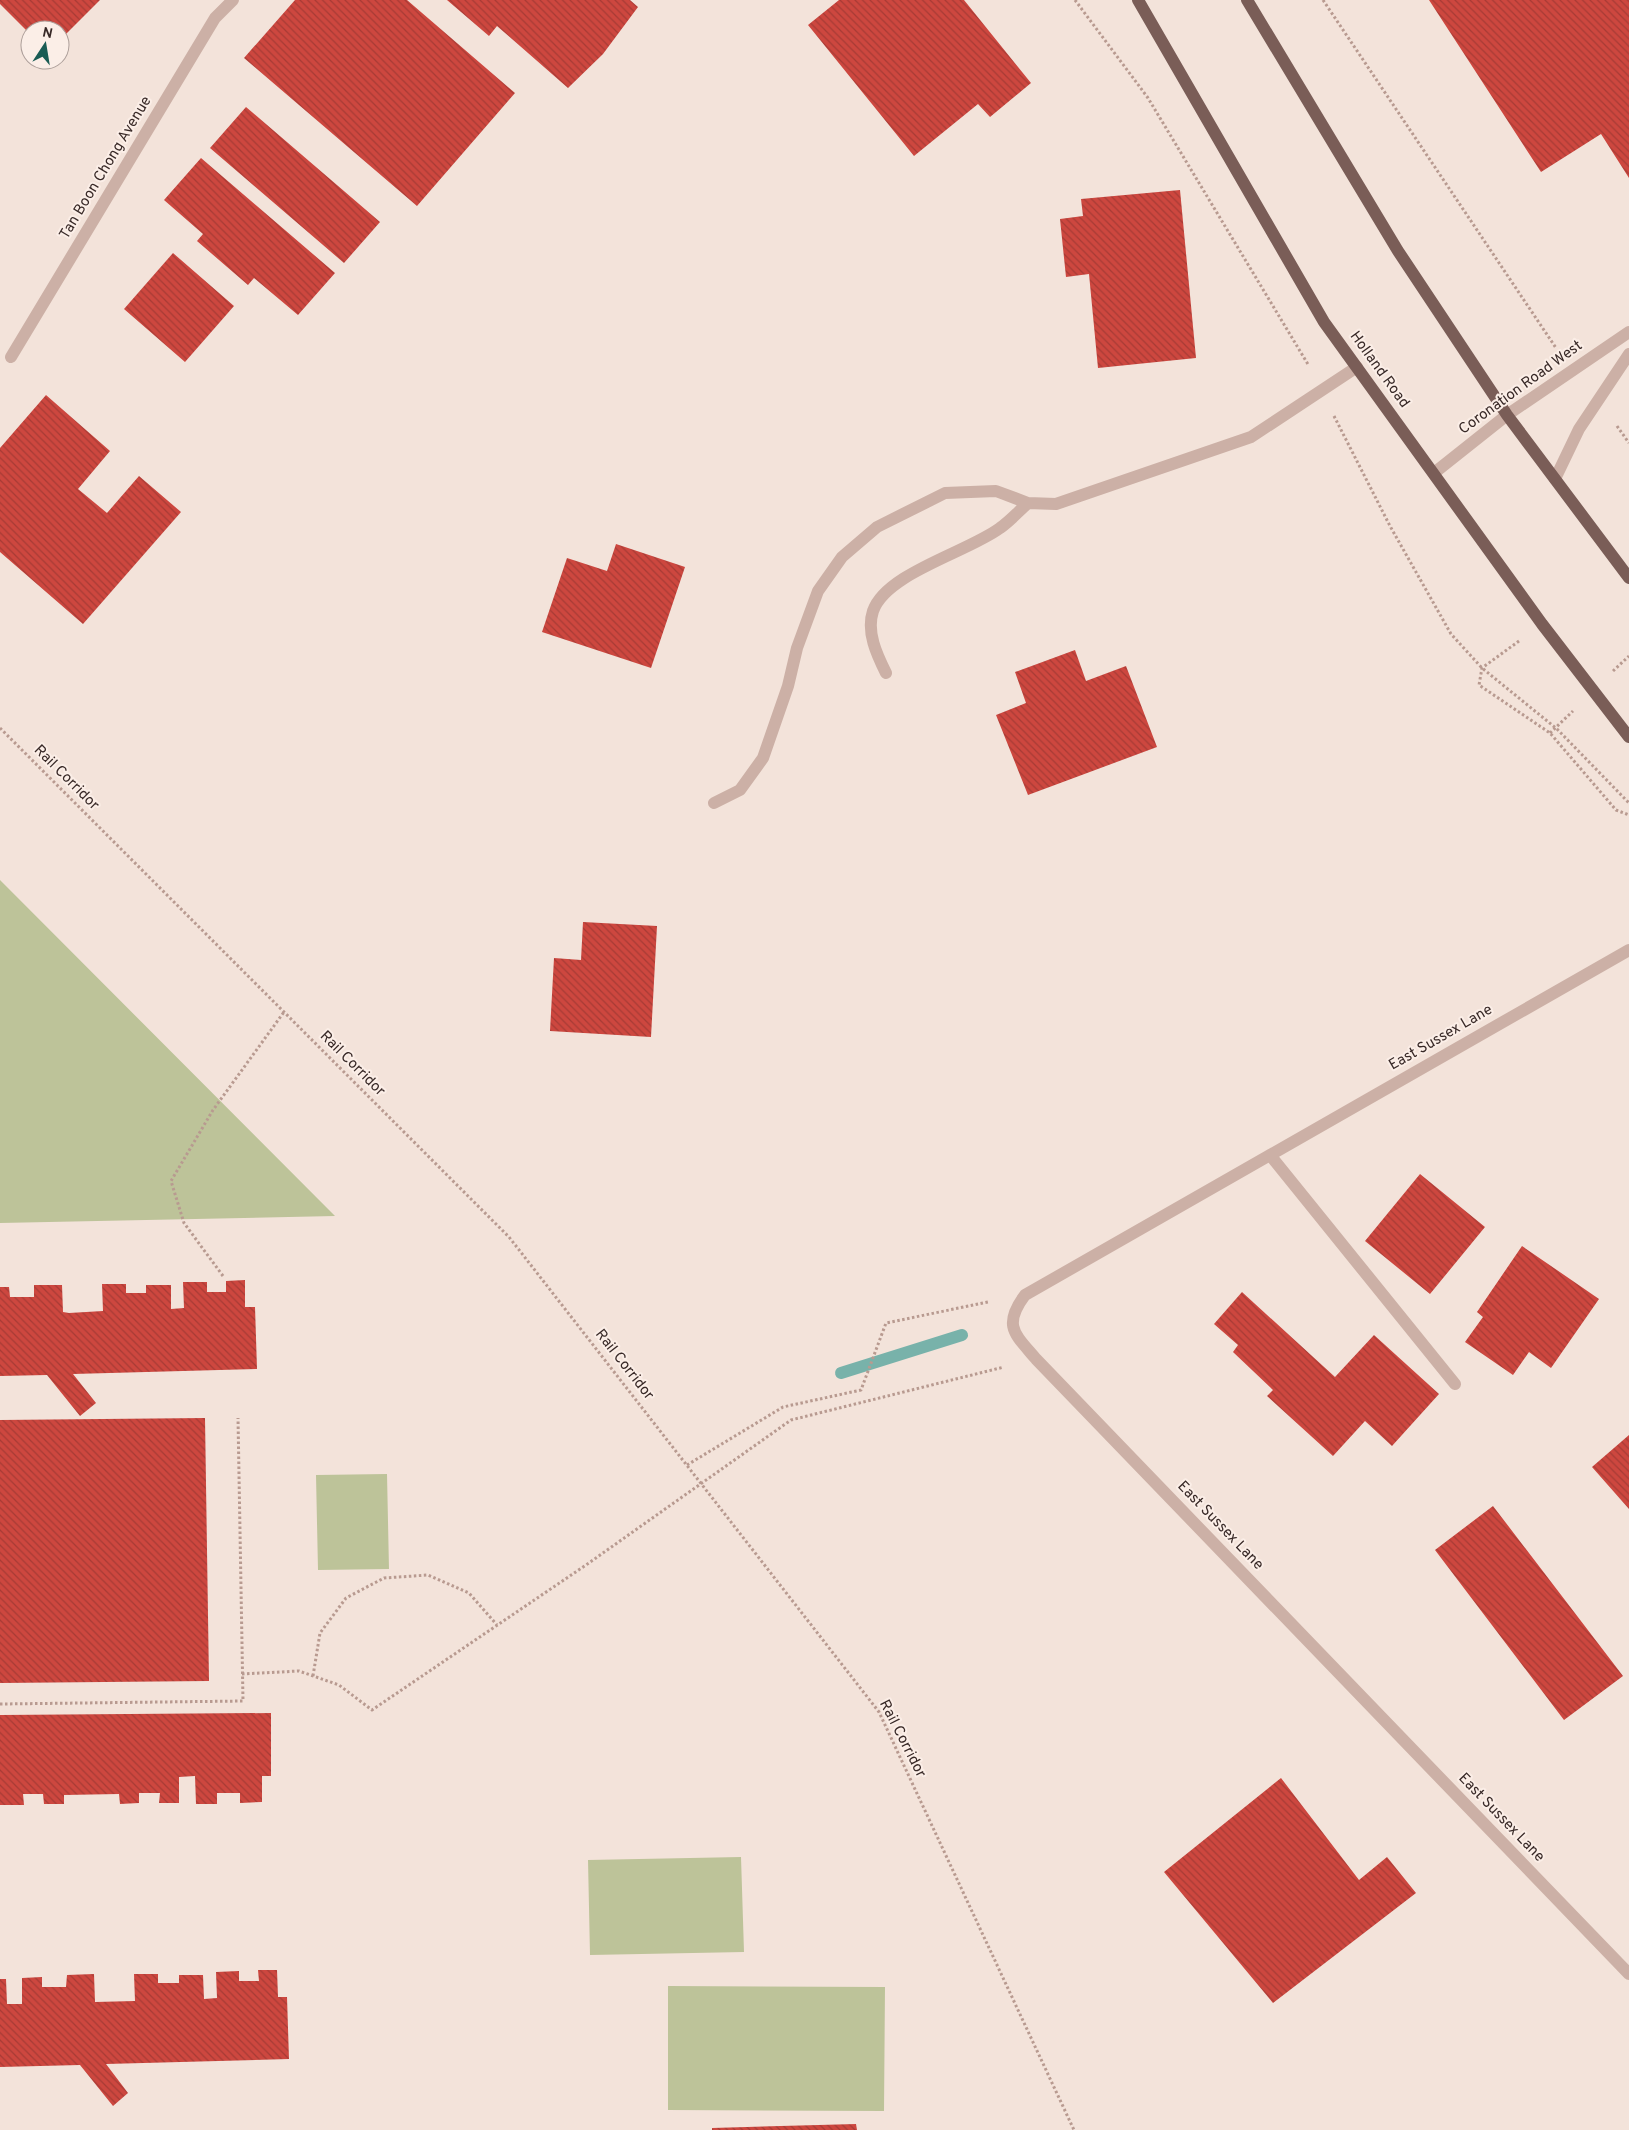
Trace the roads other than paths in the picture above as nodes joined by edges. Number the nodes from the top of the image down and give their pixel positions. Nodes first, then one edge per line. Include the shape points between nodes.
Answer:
1 (233, 0) edge
2 (1138, 0) edge
3 (1247, 0) edge
4 (1629, 332) edge
5 (1629, 354) edge
6 (11, 357) dead end
7 (1357, 367) junction
8 (1507, 415) junction
9 (1434, 473) junction
10 (1555, 479) junction
11 (1028, 503) junction
12 (1629, 578) edge
13 (886, 673) dead end
14 (1629, 737) edge
15 (714, 803) dead end
16 (1629, 950) edge
17 (1270, 1155) junction
18 (1455, 1384) dead end
19 (1629, 1974) edge

1 - 6 street, Tan Boon Chong Avenue via 215,18
2 - 7 main road, Holland Road via 1324,322
3 - 8 main road via 1398,251
4 - 8 street, Coronation Road West
5 - 10 street via 1579,429
7 - 9 main road, Holland Road
7 - 11 street via 1251,437 1056,504
8 - 9 street, Coronation Road West
8 - 10 main road
9 - 14 main road, Holland Road via 1542,624
10 - 12 main road
11 - 13 street via 999,529 888,589 873,610 870,627 876,652
11 - 15 street via 996,492 945,493 877,527 842,557 818,591 764,758 740,790
16 - 17 street, East Sussex Lane
17 - 18 street
17 - 19 street, East Sussex Lane via 1024,1295 1014,1309 1011,1323 1014,1332 1036,1359

